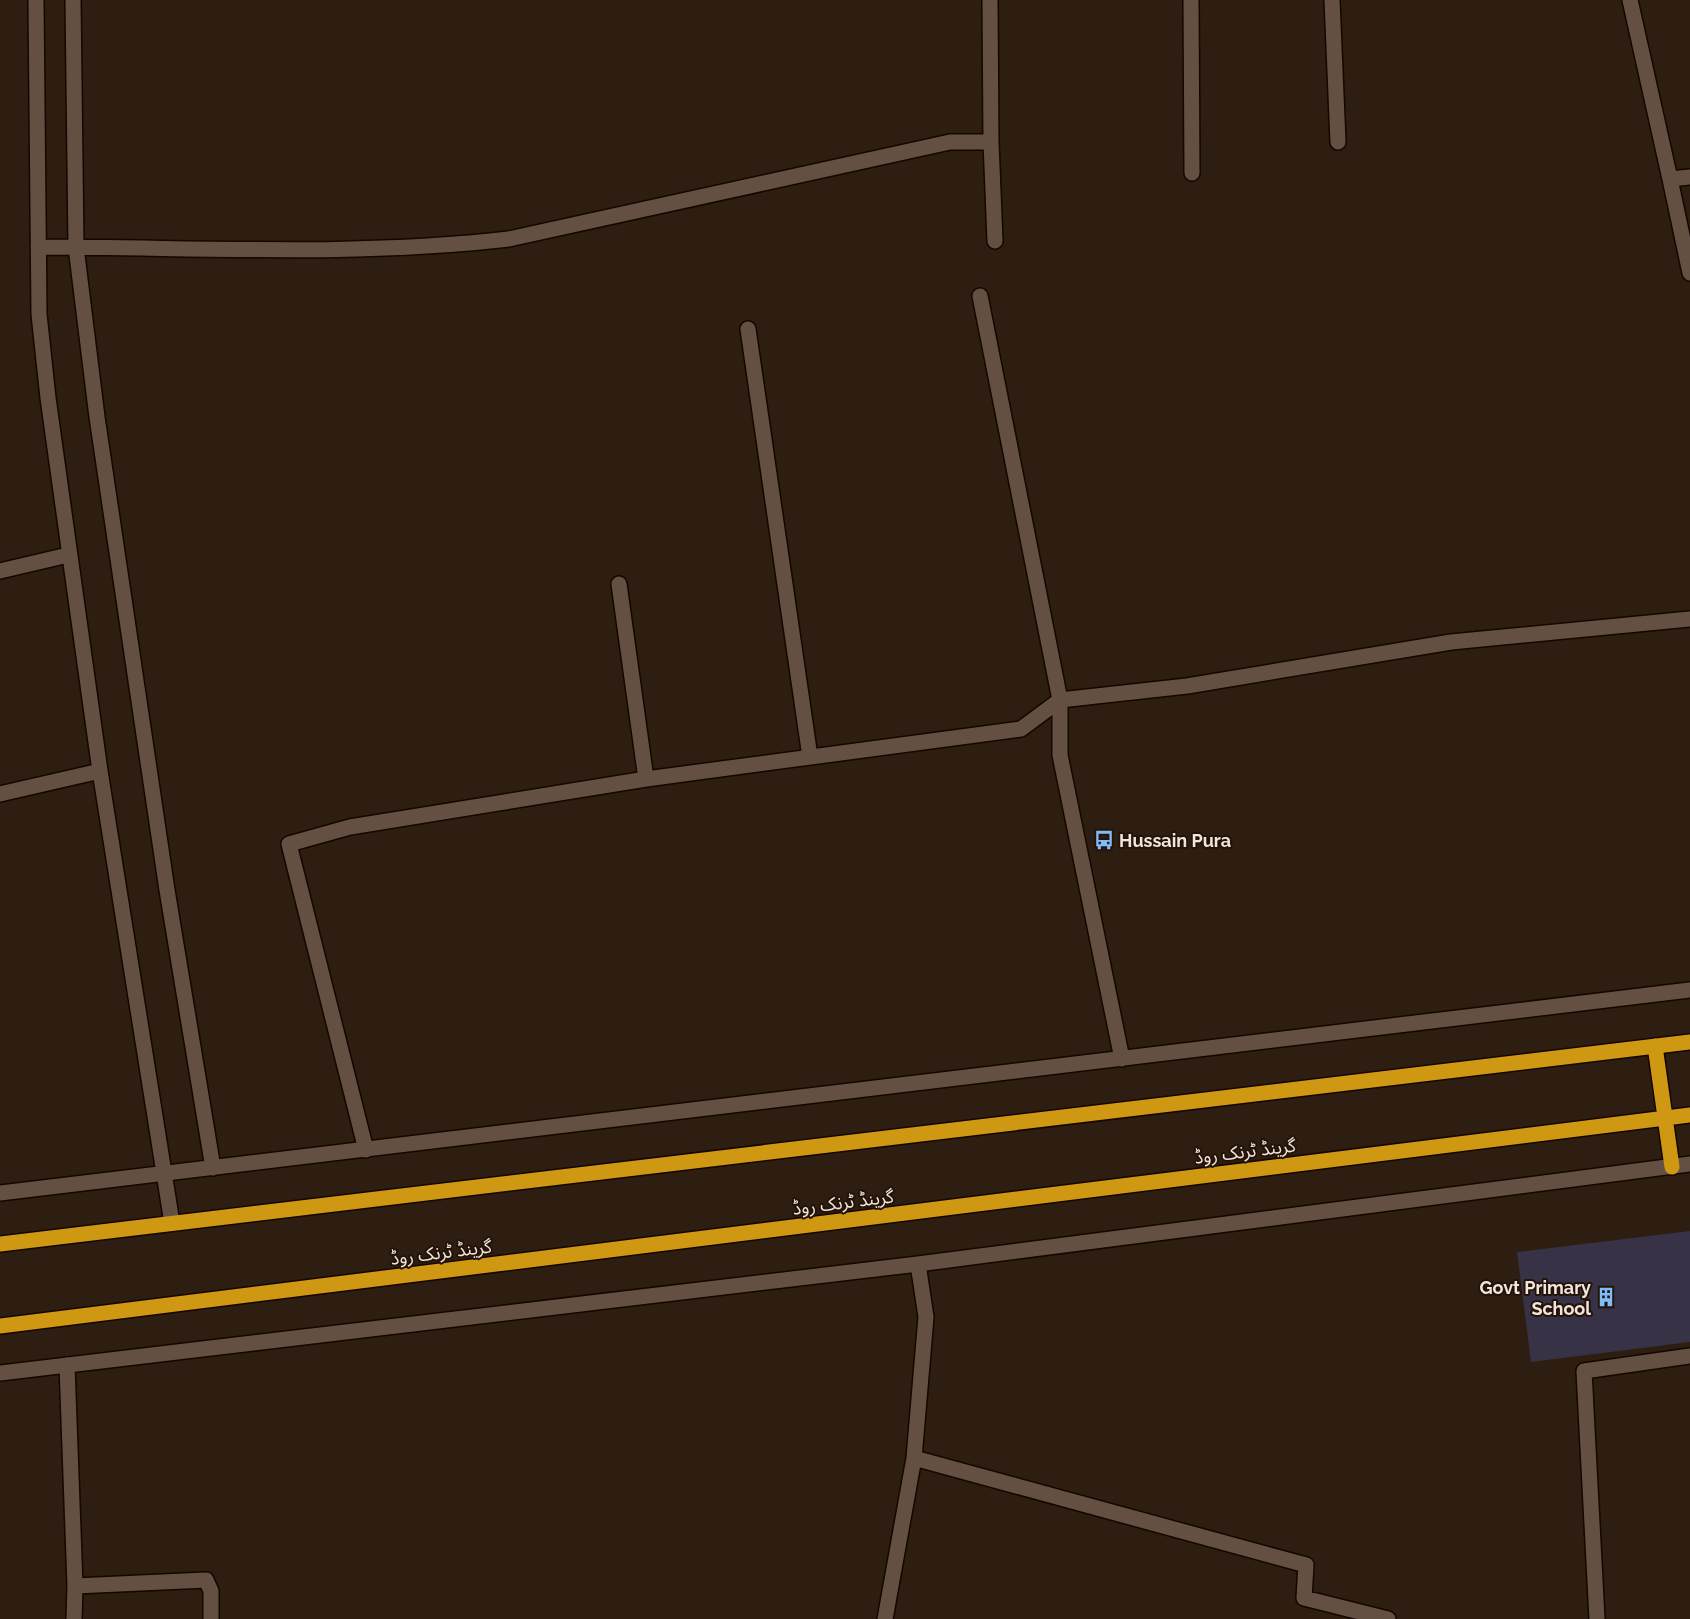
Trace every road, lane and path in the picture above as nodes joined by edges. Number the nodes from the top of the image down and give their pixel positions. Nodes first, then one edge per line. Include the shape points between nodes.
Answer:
1 (36, 0) edge
2 (72, 0) edge
3 (990, 0) edge
4 (1191, 0) edge
5 (1332, 0) edge
6 (1630, 0) edge
7 (991, 142) junction
8 (1338, 142) dead end
9 (1192, 173) dead end
10 (1690, 177) edge
11 (1670, 179) junction
12 (995, 241) dead end
13 (38, 247) junction
14 (76, 247) junction
15 (1690, 274) edge
16 (980, 296) dead end
17 (748, 329) dead end
18 (68, 555) junction
19 (0, 571) edge
20 (619, 584) dead end
21 (1690, 619) edge
22 (1060, 700) junction
23 (810, 756) junction
24 (100, 771) junction
25 (646, 779) junction
26 (0, 794) edge
27 (1690, 990) edge
28 (1690, 1042) edge
29 (1655, 1046) junction
30 (1122, 1059) junction
31 (1690, 1115) edge
32 (1664, 1118) junction
33 (366, 1150) junction
34 (1690, 1164) edge
35 (1672, 1167) junction
36 (213, 1168) junction
37 (163, 1174) junction
38 (0, 1193) edge
39 (172, 1223) junction
40 (0, 1244) edge
41 (918, 1264) junction
42 (0, 1326) edge
43 (1690, 1356) edge
44 (67, 1365) junction
45 (0, 1373) edge
46 (914, 1458) junction
47 (75, 1586) junction
48 (74, 1619) edge
49 (211, 1619) edge
50 (885, 1619) edge
51 (1388, 1619) edge
52 (1597, 1619) edge

1 - 13 street
2 - 14 street
3 - 7 street
4 - 9 street
5 - 8 street
6 - 11 street
7 - 12 street
7 - 14 street via 950,142 519,237 480,242 386,249
10 - 11 street
11 - 15 street
13 - 14 street
13 - 18 street via 39,314
14 - 36 street via 161,850
16 - 22 street
17 - 23 street
18 - 19 street
18 - 24 street
20 - 25 street
21 - 22 street via 1451,642 1186,686
22 - 23 street via 1021,729
22 - 30 street via 1060,756
23 - 25 street
24 - 26 street
24 - 37 street
25 - 33 street via 350,827 288,844
27 - 30 street
28 - 29 highway
29 - 32 highway
29 - 39 highway
30 - 33 street
31 - 32 highway, گرینڈ ٹرنک روڈ
32 - 35 highway
32 - 42 highway, گرینڈ ٹرنک روڈ
33 - 36 street
34 - 35 street
35 - 41 street
36 - 37 street
37 - 38 street
37 - 39 street
39 - 40 highway
41 - 44 street
41 - 46 street via 926,1317
43 - 52 street via 1584,1371
44 - 45 street
44 - 47 street
46 - 50 street
46 - 51 street via 1306,1565 1304,1598
47 - 48 street
47 - 49 street via 206,1580 211,1591

